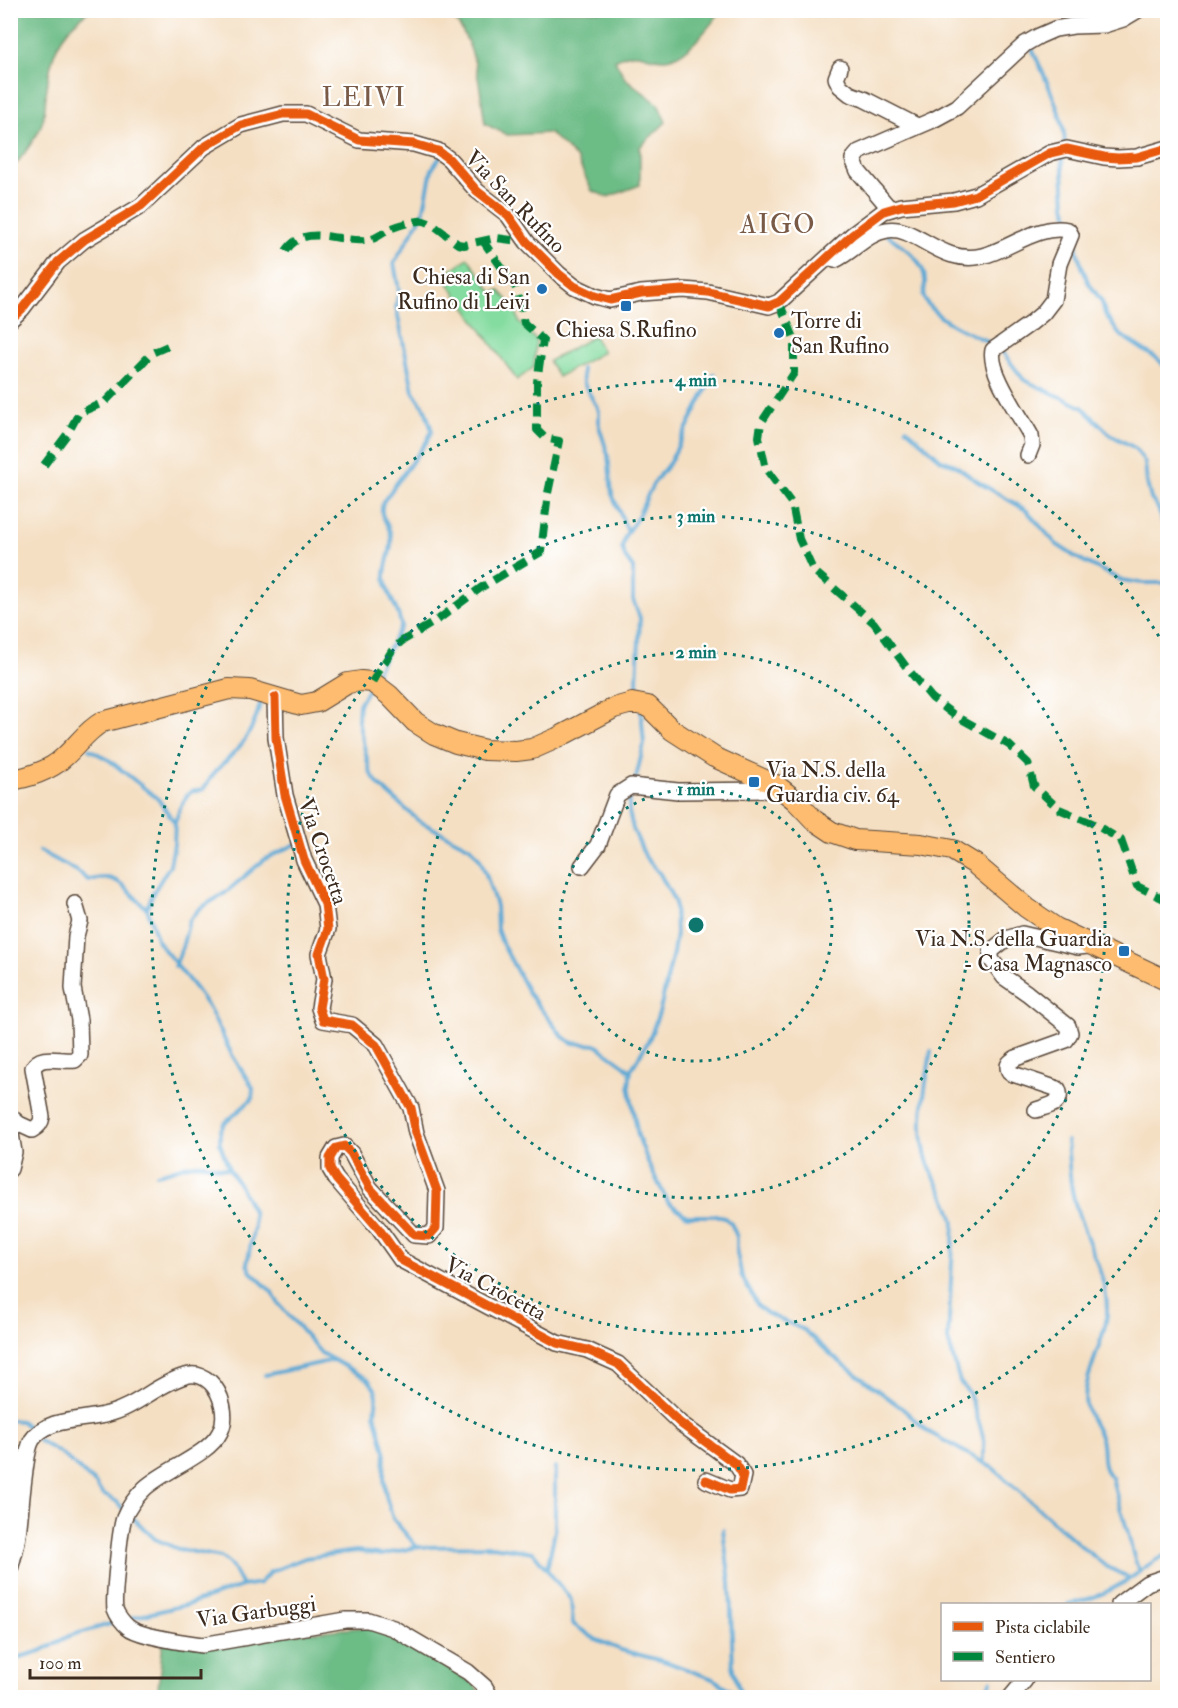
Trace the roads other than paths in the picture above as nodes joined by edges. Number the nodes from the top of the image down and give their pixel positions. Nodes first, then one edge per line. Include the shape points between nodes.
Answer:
1 (1138, 10) edge
2 (840, 68) dead end
3 (917, 126) junction
4 (1167, 148) edge
5 (890, 209) junction
6 (827, 258) junction
7 (10, 320) edge
8 (1028, 455) dead end
9 (275, 697) junction
10 (10, 780) edge
11 (779, 787) junction
12 (582, 866) dead end
13 (75, 904) dead end
14 (1091, 945) junction
15 (1167, 981) edge
16 (1036, 1110) dead end
17 (10, 1116) edge
18 (10, 1128) edge
19 (10, 1169) edge
20 (706, 1480) dead end
21 (10, 1569) edge
22 (1167, 1576) edge
23 (1122, 1603) edge
24 (1023, 1681) edge
25 (491, 1698) edge
26 (1010, 1698) edge

1 - 3 street via 1104,25 1073,26 1039,36 1025,44 957,107
2 - 3 street via 836,78 850,94
3 - 5 street via 858,152 853,159 858,171
4 - 5 street via 1118,158 1067,149 1050,153 976,195
5 - 6 street via 861,227
6 - 7 street, Via San Rufino via 779,302 769,306 683,290 610,300 595,296 559,274 527,242 508,215 438,151 414,144 359,140 306,114 283,114 241,125 204,147 141,206 84,240 58,262
6 - 8 street via 839,258 889,229 904,232 947,255 966,259 983,256 1050,228 1068,230 1071,235 1059,264 1053,300 1043,313 993,350 991,357 1031,436
9 - 10 main road via 229,689 102,722 89,729 62,760
9 - 11 main road via 302,705 317,702 348,683 372,682 415,722 434,734 484,750 516,751 557,738 614,708 632,703 648,706 672,730 714,757
9 - 20 street, Via Crocetta via 276,738 285,795 304,860 325,904 328,928 319,954 324,979 319,1008 323,1020 352,1024 376,1045 394,1076 411,1108 436,1191 436,1228 429,1236 414,1235 369,1188 344,1146 330,1158 330,1169 401,1260 557,1343 587,1350 618,1364 680,1423 736,1464 743,1475 740,1489 730,1490
11 - 12 street via 678,791 631,786 617,795 598,845
11 - 14 main road via 814,820 844,838 952,850 1056,928
13 - 17 street via 80,921 73,987 80,1055 75,1060 42,1059 35,1064 42,1117 38,1127 26,1128
14 - 15 main road
14 - 16 street via 1078,947 1022,934 1006,939 991,951 991,959 1004,977 1068,1026 1070,1033 1066,1040 1009,1063 1013,1074 1058,1089 1058,1101
18 - 19 street via 14,1152
21 - 25 street, Via Garbuggi via 31,1442 38,1433 53,1425 124,1409 173,1381 200,1375 211,1383 220,1399 224,1418 220,1433 207,1448 144,1489 130,1506 121,1530 115,1608 122,1621 130,1629 202,1645 345,1620 368,1620 393,1628 468,1672
22 - 23 street via 1147,1583
24 - 26 street

